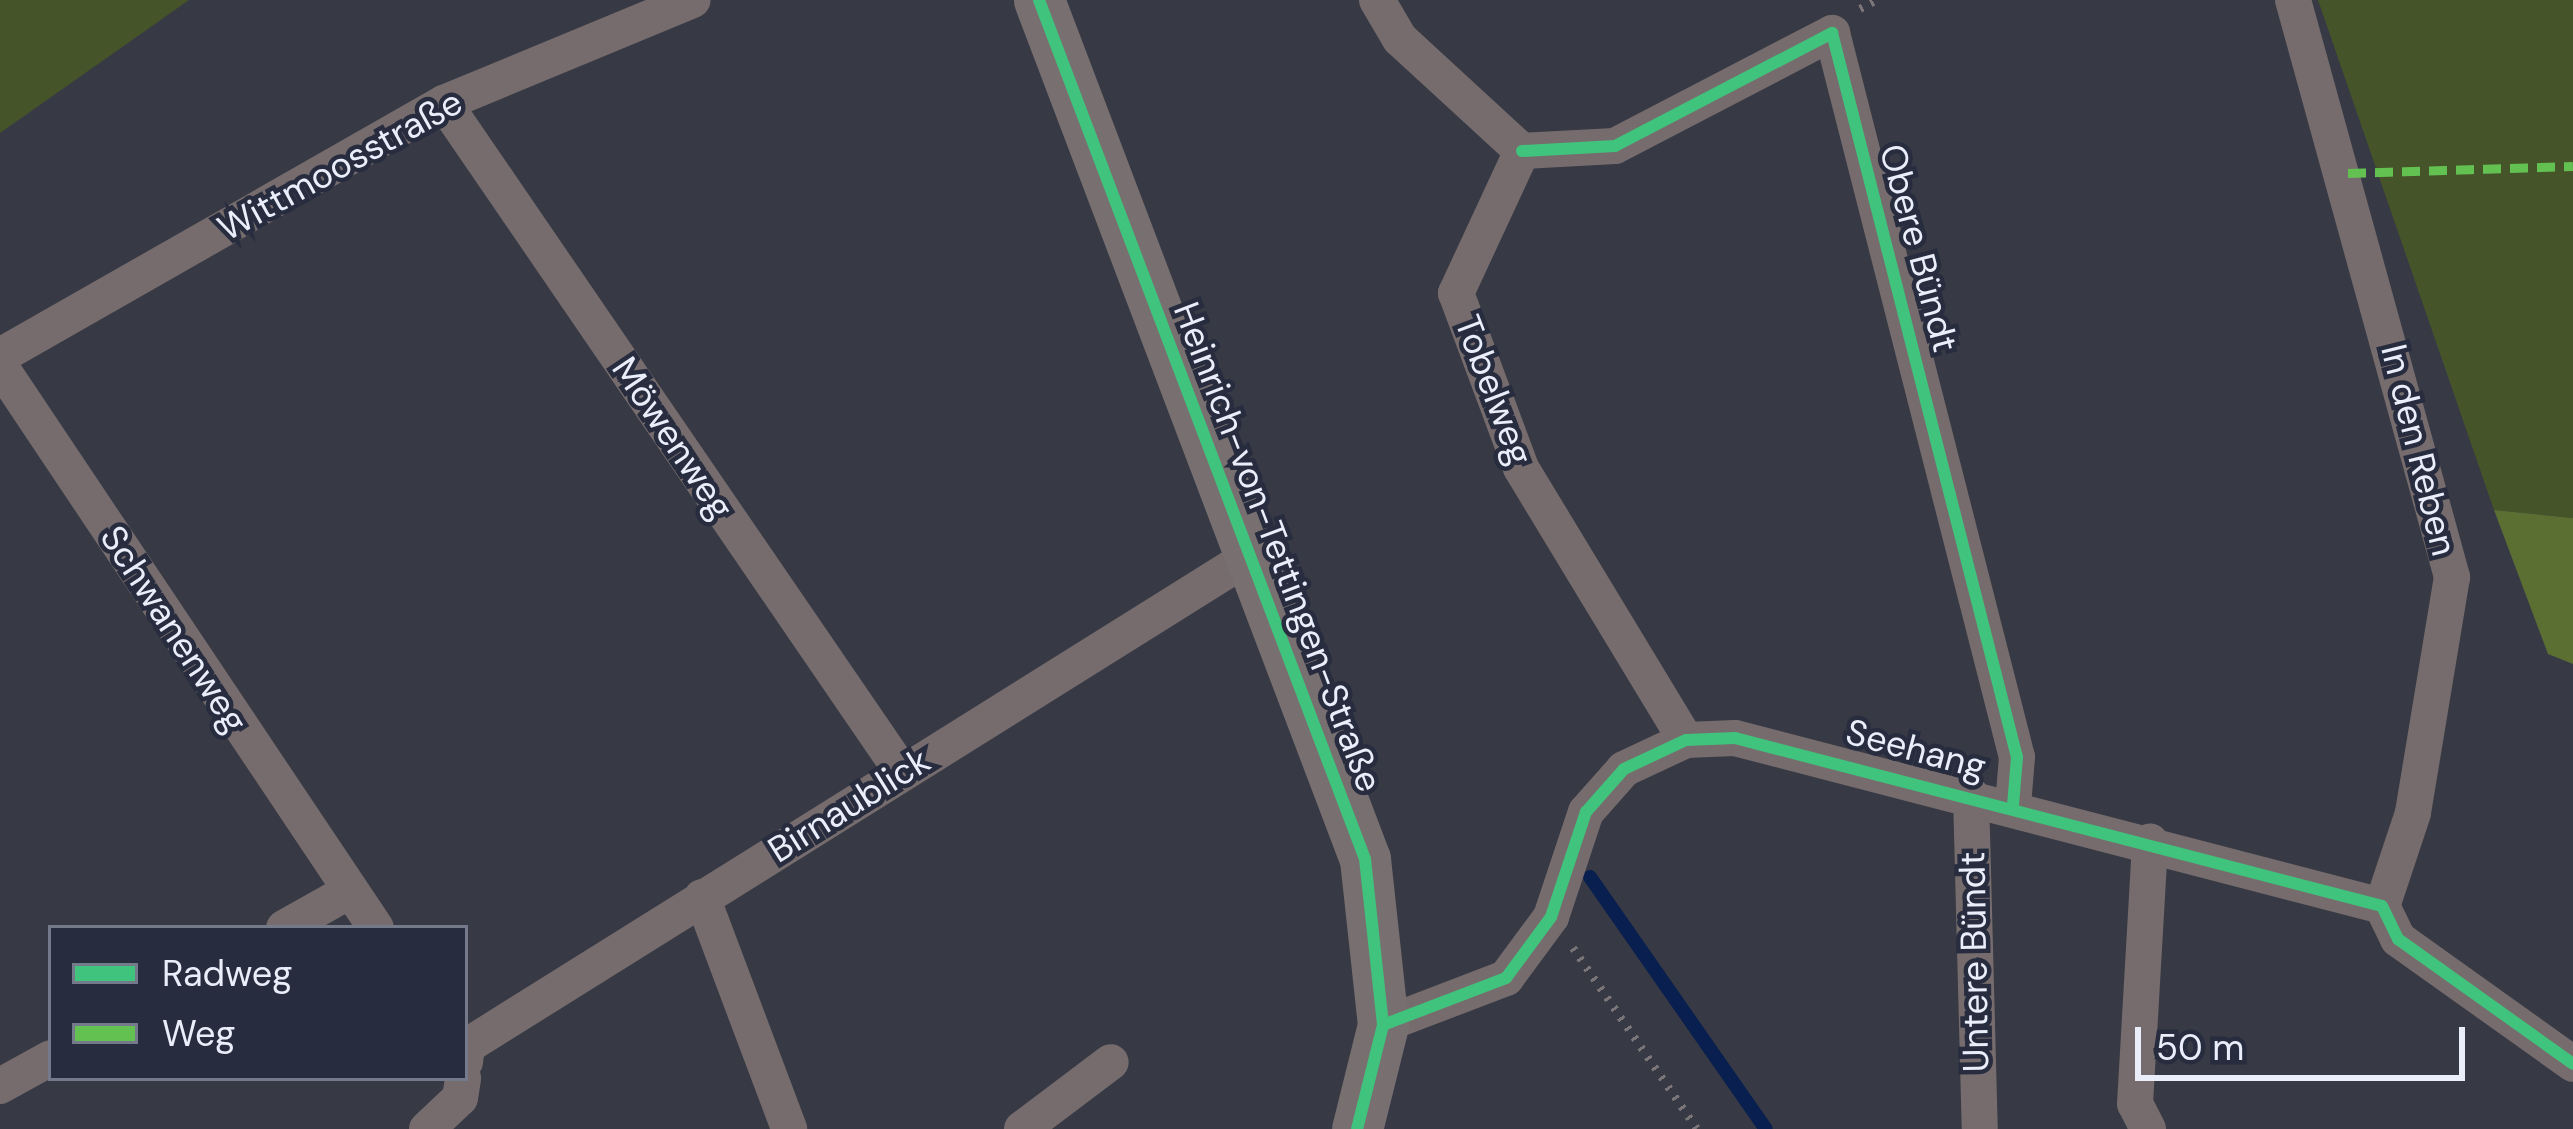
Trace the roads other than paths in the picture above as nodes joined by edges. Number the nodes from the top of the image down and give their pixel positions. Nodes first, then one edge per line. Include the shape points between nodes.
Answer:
1 (693, 0) edge
2 (1039, 0) edge
3 (1377, 0) edge
4 (2293, 0) edge
5 (444, 103) junction
6 (1522, 151) junction
7 (0, 356) edge
8 (0, 366) edge
9 (1247, 558) junction
10 (1686, 740) junction
11 (902, 772) junction
12 (1971, 795) junction
13 (2013, 806) junction
14 (2150, 841) junction
15 (348, 892) junction
16 (703, 897) junction
17 (2382, 906) junction
18 (289, 925) edge
19 (374, 925) edge
20 (1383, 1025) junction
21 (468, 1056) edge
22 (48, 1060) edge
23 (1111, 1062) dead end
24 (2573, 1064) edge
25 (462, 1081) edge
26 (0, 1086) edge
27 (427, 1129) edge
28 (789, 1129) edge
29 (1022, 1129) edge
30 (1357, 1129) edge
31 (1980, 1129) edge
32 (2148, 1129) edge

1 - 5 street, Wittmoosstraße
2 - 9 main road, Heinrich-von-Tettingen-Straße
3 - 6 street via 1400,39
4 - 17 street, In den Reben via 2452,577 2413,813
5 - 7 street, Wittmoosstraße
5 - 11 street, Möwenweg
6 - 10 street, Tobelweg via 1456,293 1521,467
6 - 13 street, Obere Bündt via 1615,146 1832,34 2017,757
8 - 15 street, Schwanenweg
9 - 11 street, Birnaublick
9 - 20 main road, Heinrich-von-Tettingen-Straße via 1365,859
10 - 12 street, Seehang via 1791,746
10 - 20 street, Seehang via 1624,770 1586,812 1551,917 1506,978
11 - 16 street, Birnaublick
12 - 13 street, Seehang
12 - 31 street, Untere Bündt
13 - 14 street, Seehang
14 - 17 street, Seehang
14 - 32 street via 2135,1104
15 - 18 street
15 - 19 street, Schwanenweg
16 - 21 street, Birnaublick
16 - 28 street
17 - 24 street via 2398,939
20 - 30 main road, Heinrich-von-Tettingen-Straße
22 - 26 street
23 - 29 street
25 - 27 street, Birnaublick via 460,1098

